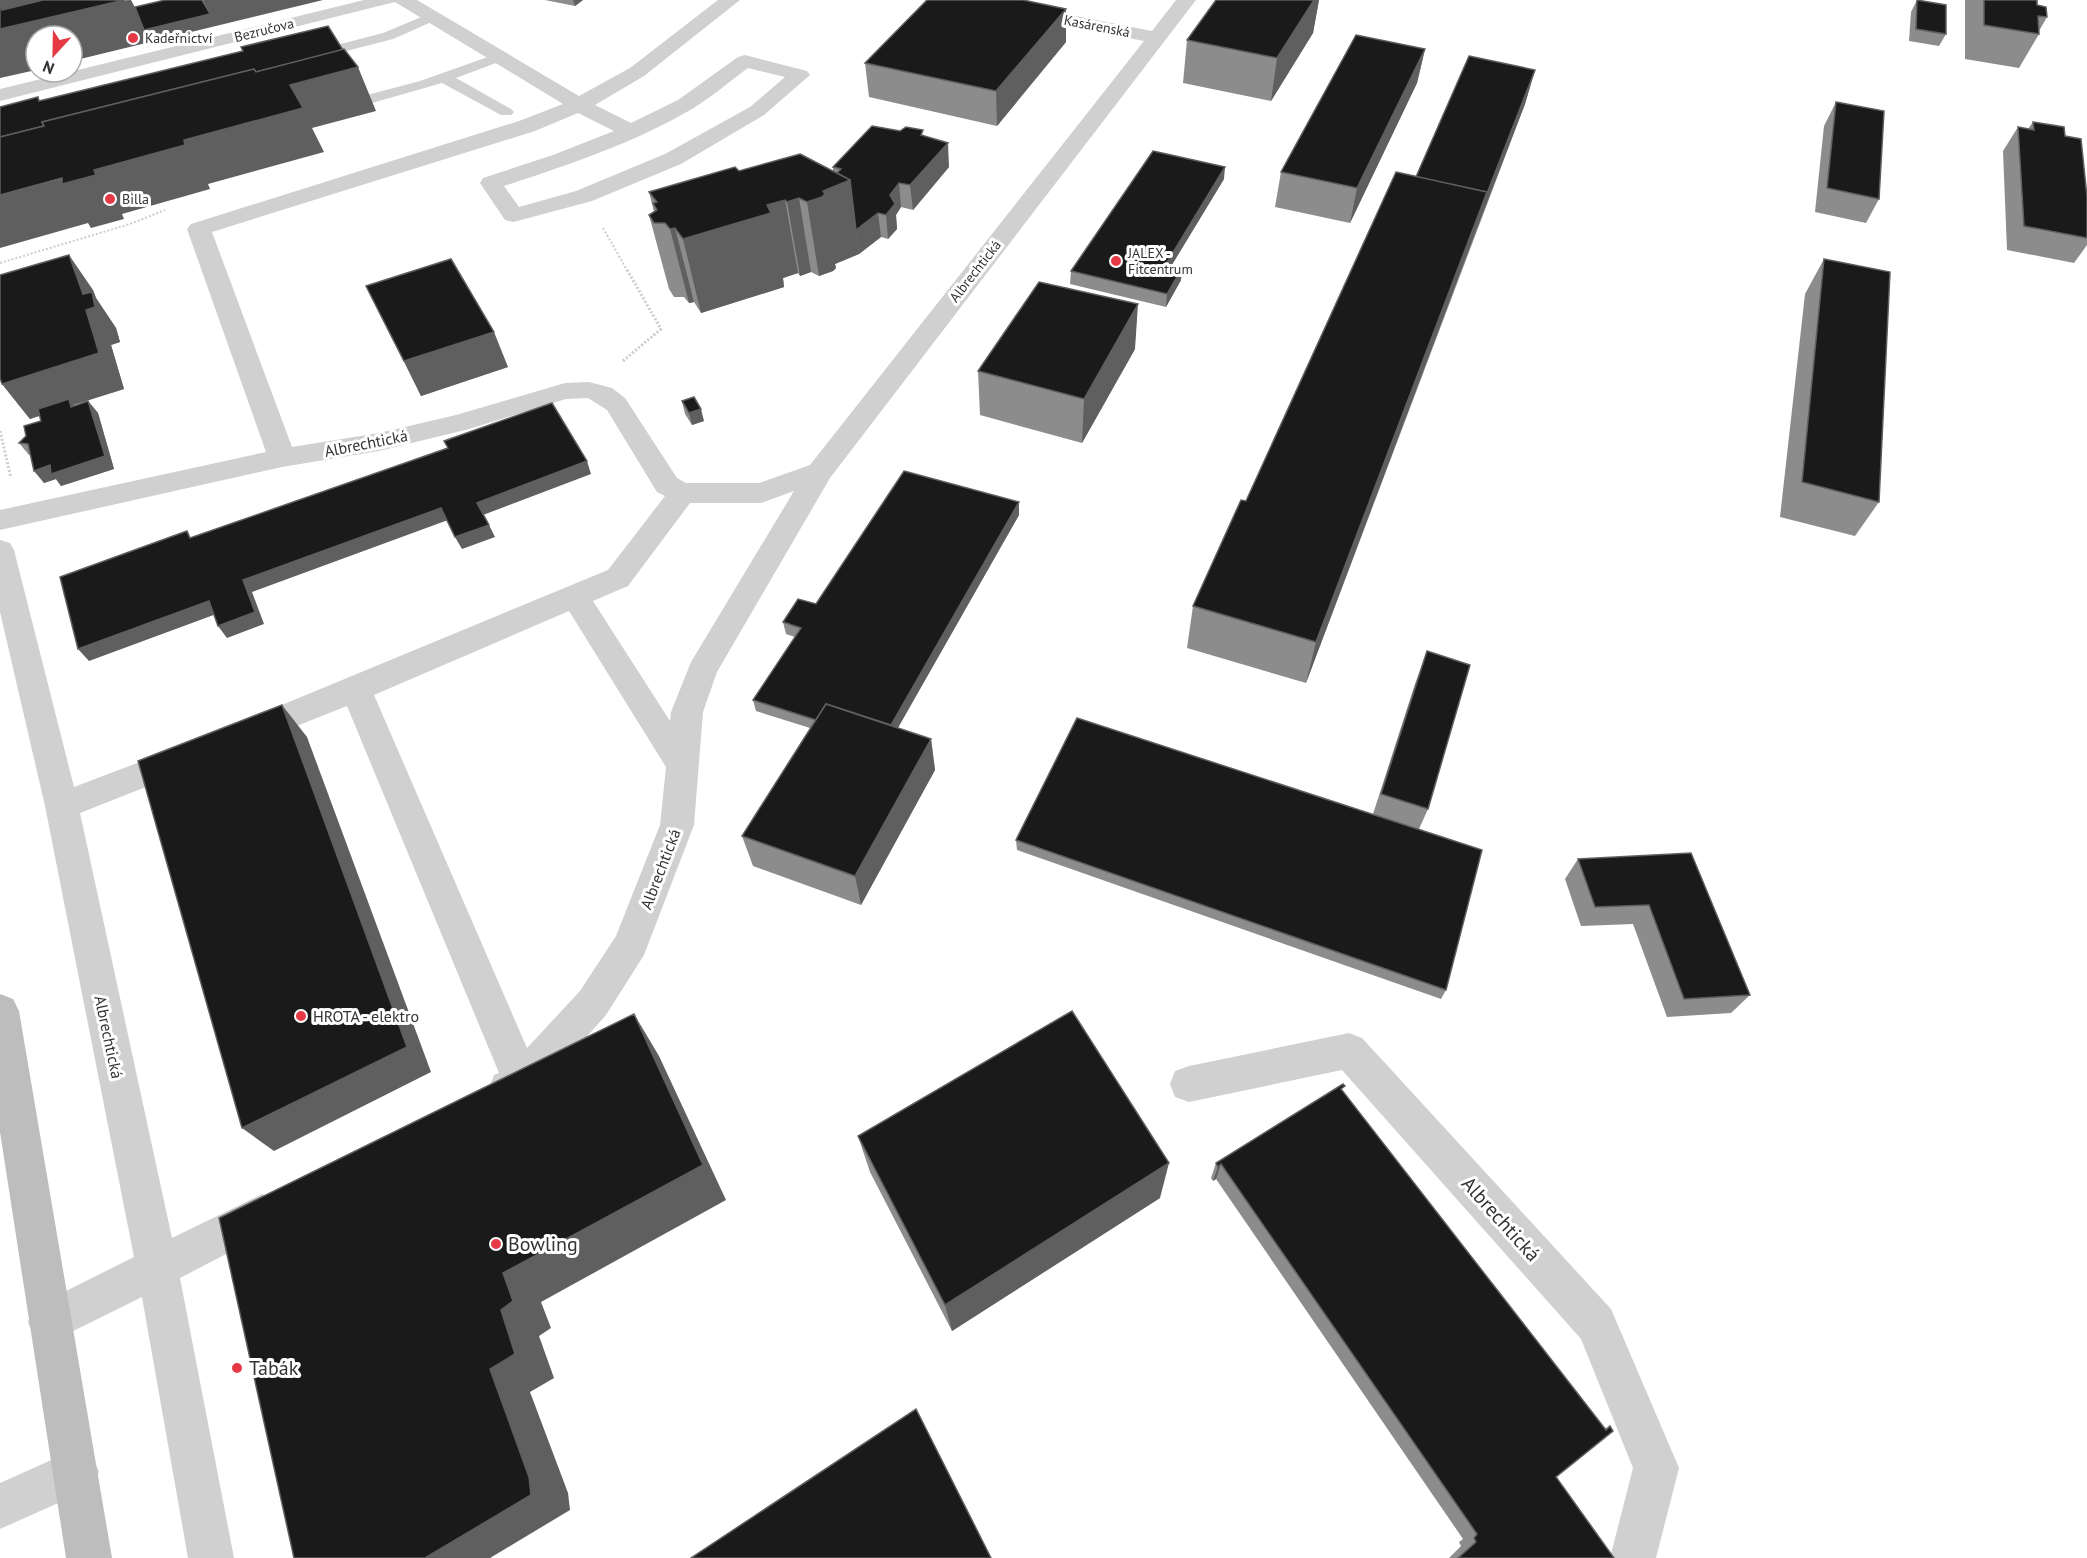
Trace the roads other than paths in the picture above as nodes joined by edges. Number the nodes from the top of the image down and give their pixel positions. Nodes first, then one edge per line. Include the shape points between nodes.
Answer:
1 (387, 0) edge
2 (403, 0) edge
3 (730, 0) edge
4 (965, 0) edge
5 (1186, 0) edge
6 (431, 16) junction
7 (1158, 38) junction
8 (499, 57) junction
9 (302, 58) edge
10 (1130, 71) joint
11 (443, 77) junction
12 (0, 95) edge
13 (372, 98) dead end
14 (579, 105) junction
15 (506, 112) dead end
16 (631, 131) junction
17 (282, 458) junction
18 (820, 472) junction
19 (682, 493) junction
20 (0, 520) edge
21 (0, 550) edge
22 (575, 596) junction
23 (356, 689) junction
24 (682, 765) junction
25 (62, 806) junction
26 (0, 1011) edge
27 (522, 1081) junction
28 (1189, 1084) dead end
29 (480, 1102) edge
30 (292, 1198) edge
31 (157, 1267) junction
32 (50, 1322) junction
33 (76, 1472) junction
34 (0, 1506) edge
35 (89, 1558) edge
36 (211, 1558) edge
37 (1633, 1558) edge

1 - 12 street, Bezručova
2 - 6 street
3 - 14 street via 637,72
4 - 7 street, Kasárenská
5 - 7 street, Kasárenská
6 - 8 street
6 - 9 lane via 388,36
7 - 10 street, Kasárenská
8 - 11 lane
8 - 14 street
10 - 18 street, Albrechtická
11 - 13 lane
11 - 15 lane
14 - 16 street
14 - 17 street via 527,126 199,229
16 - 16 street via 491,183 513,214 584,196 674,159 757,111 800,75 745,61 685,104
17 - 19 street, Albrechtická via 379,442 565,392 589,390 616,404 667,485
17 - 20 street, Albrechtická
18 - 19 street via 761,494
18 - 24 street, Albrechtická via 702,670 687,712
19 - 22 street via 618,578
21 - 25 street, Albrechtická
22 - 23 street
22 - 24 street
23 - 25 street
23 - 27 street
24 - 27 street, Albrechtická via 677,825 631,944 593,1003
25 - 31 street, Albrechtická
26 - 32 main road
27 - 29 street, Albrechtická
28 - 37 street, Albrechtická via 1349,1051 1596,1324 1656,1468
30 - 31 street
31 - 32 street
31 - 36 street, Albrechtická
32 - 33 main road
33 - 34 street
33 - 35 main road

